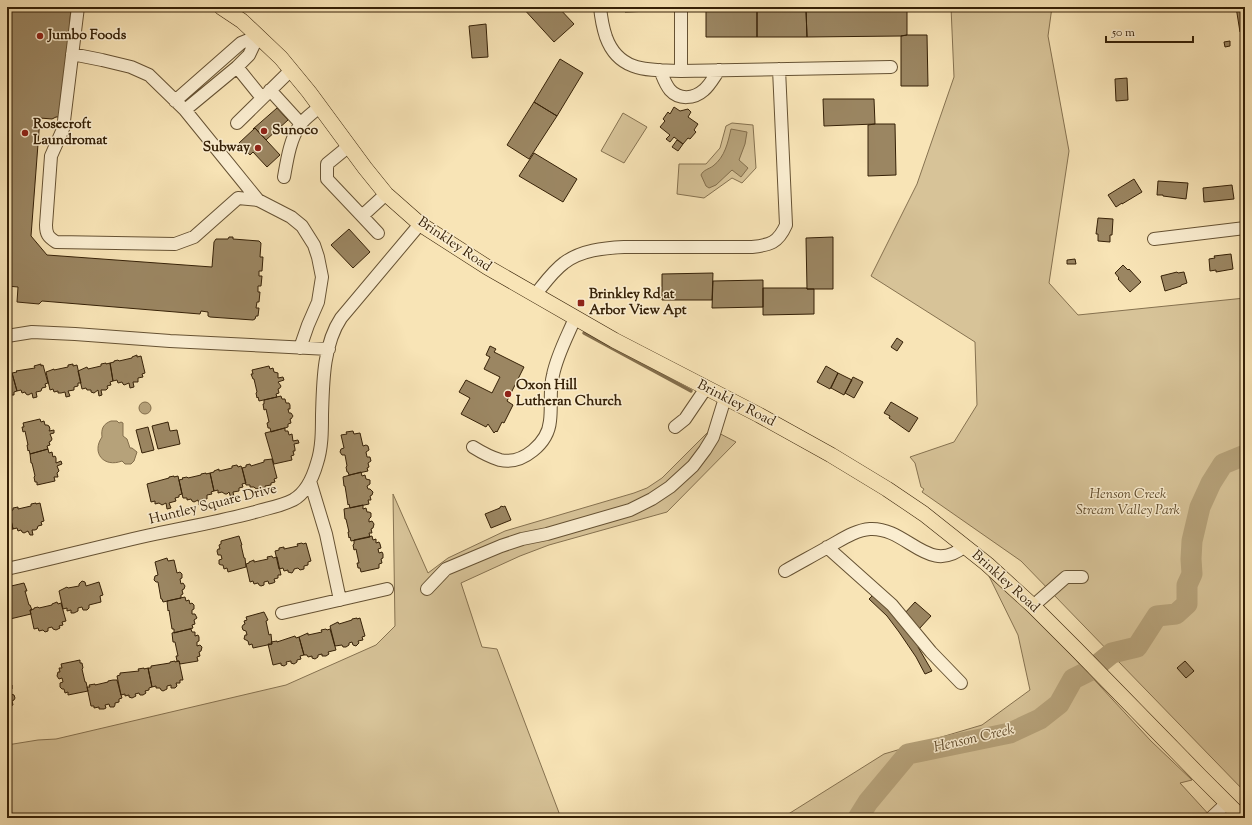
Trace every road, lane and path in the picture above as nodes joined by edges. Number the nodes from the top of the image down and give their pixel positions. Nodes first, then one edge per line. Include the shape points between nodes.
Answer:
1 (78, 7) edge
2 (221, 7) edge
3 (681, 7) edge
4 (598, 9) edge
5 (258, 36) junction
6 (72, 54) junction
7 (891, 66) dead end
8 (237, 67) junction
9 (779, 69) junction
10 (291, 70) junction
11 (660, 70) junction
12 (719, 70) junction
13 (681, 71) junction
14 (266, 94) junction
15 (175, 101) junction
16 (319, 107) junction
17 (185, 110) junction
18 (237, 124) dead end
19 (301, 124) junction
20 (348, 146) junction
21 (284, 177) dead end
22 (386, 194) junction
23 (258, 200) junction
24 (362, 216) junction
25 (420, 224) junction
26 (1245, 228) edge
27 (378, 233) dead end
28 (1154, 239) dead end
29 (535, 295) junction
30 (575, 318) junction
31 (7, 336) edge
32 (300, 348) junction
33 (329, 349) junction
34 (706, 388) junction
35 (725, 398) junction
36 (675, 427) dead end
37 (472, 447) dead end
38 (310, 481) junction
39 (965, 546) junction
40 (827, 547) junction
41 (7, 569) edge
42 (785, 571) dead end
43 (1082, 577) dead end
44 (387, 589) dead end
45 (427, 589) dead end
46 (340, 600) junction
47 (1033, 606) junction
48 (282, 613) dead end
49 (961, 683) dead end
50 (1227, 803) junction
51 (1212, 818) edge
52 (1242, 818) edge

1 - 6 street
2 - 5 main road, Brinkley Road
3 - 13 street
4 - 11 street via 609,44 618,57 638,68
5 - 8 street via 249,55
5 - 10 main road, Brinkley Road
5 - 15 street via 241,43
6 - 15 street via 130,67 149,75
6 - 23 street via 63,129 51,156 46,225 49,238 56,242 175,244 194,237 238,198
7 - 9 street
8 - 14 street
8 - 17 street
9 - 12 street
9 - 29 street via 786,225 775,241 752,247 624,247 594,250 565,262
10 - 14 street
10 - 16 main road, Brinkley Road
11 - 12 street via 671,91 682,97 690,97 704,90
11 - 13 street
12 - 13 street
14 - 18 street
14 - 19 street
15 - 17 street
16 - 19 street
16 - 20 main road, Brinkley Road
17 - 23 street
19 - 21 street via 294,136
20 - 22 main road, Brinkley Road
20 - 24 street via 327,164 327,179
22 - 24 street
22 - 25 main road, Brinkley Road
23 - 32 street via 291,217 302,226 318,257 322,277 318,302
24 - 27 street
25 - 29 main road, Brinkley Road
25 - 33 street, Huntley Square Drive via 342,318 333,333
26 - 28 street
29 - 30 main road, Brinkley Road
30 - 34 main road, Brinkley Road
30 - 37 street via 552,376 550,422 546,437 534,451 517,460 501,460
31 - 32 street via 32,332
32 - 33 street
33 - 38 street, Huntley Square Drive via 325,371 321,447
34 - 35 main road, Brinkley Road
34 - 36 street via 685,420
35 - 39 main road, Brinkley Road via 831,454 924,514
35 - 45 street via 713,437 705,450 693,466 652,499 630,510 501,546 446,569
38 - 41 street, Huntley Square Drive via 299,496 272,507
38 - 46 street via 326,534
39 - 40 street via 952,555 938,557 891,533 870,529 854,533
39 - 47 main road, Brinkley Road
40 - 42 street
40 - 49 street via 892,605
43 - 47 street via 1066,577
44 - 46 street
46 - 48 street
47 - 50 main road, Brinkley Road
50 - 51 street
50 - 52 main road, Brinkley Road

